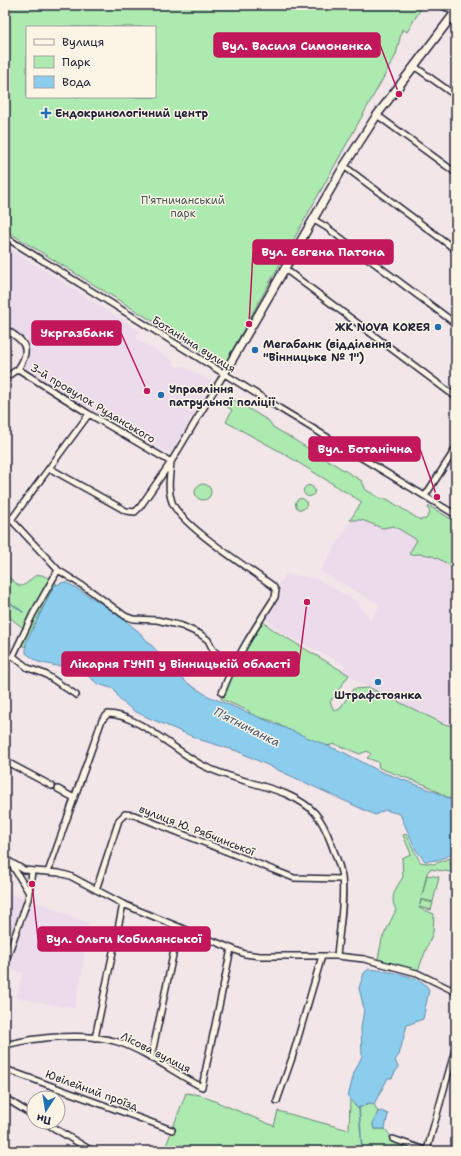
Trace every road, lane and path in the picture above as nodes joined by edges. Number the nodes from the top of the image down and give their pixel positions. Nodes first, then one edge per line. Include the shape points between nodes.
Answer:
1 (442, 5) edge
2 (455, 13) edge
3 (414, 66) junction
4 (456, 96) edge
5 (377, 115) junction
6 (344, 166) junction
7 (456, 173) edge
8 (314, 220) junction
9 (5, 237) edge
10 (456, 250) edge
11 (285, 269) junction
12 (456, 324) edge
13 (5, 329) edge
14 (18, 369) junction
15 (224, 374) junction
16 (5, 378) edge
17 (456, 397) edge
18 (89, 414) junction
19 (456, 448) edge
20 (171, 462) junction
21 (49, 468) junction
22 (425, 496) junction
23 (5, 513) edge
24 (456, 515) edge
25 (11, 520) junction
26 (58, 570) junction
27 (5, 655) edge
28 (14, 656) junction
29 (235, 661) junction
30 (222, 693) dead end
31 (76, 695) dead end
32 (5, 761) edge
33 (52, 786) dead end
34 (58, 790) dead end
35 (74, 798) junction
36 (5, 859) edge
37 (12, 864) junction
38 (32, 872) junction
39 (48, 872) junction
40 (342, 879) junction
41 (96, 890) junction
42 (29, 893) junction
43 (123, 904) junction
44 (179, 927) junction
45 (231, 949) junction
46 (322, 956) junction
47 (337, 956) junction
48 (5, 963) edge
49 (456, 992) edge
50 (95, 1038) junction
51 (5, 1045) edge
52 (456, 1046) edge
53 (151, 1058) junction
54 (5, 1069) edge
55 (5, 1098) edge
56 (277, 1101) dead end
57 (26, 1111) edge
58 (57, 1130) edge
59 (172, 1130) dead end
60 (393, 1139) dead end
61 (92, 1151) edge
62 (428, 1151) edge

1 - 2 street
2 - 3 street
3 - 4 street
3 - 5 street
5 - 6 street
5 - 7 street
6 - 8 street
6 - 10 street
8 - 11 street
8 - 12 street
9 - 15 street, Ботанічна вулиця
11 - 15 street
11 - 17 street
13 - 14 street via 21,339 24,345 25,355
14 - 16 street, 3-й провулок Руданського
14 - 18 street, 3-й провулок Руданського
15 - 20 street
15 - 22 street, Ботанічна вулиця
18 - 20 street, 3-й провулок Руданського
18 - 21 street
19 - 22 street
20 - 21 street via 140,507 131,512
20 - 29 street via 169,482 172,502 180,516 273,586 276,592
21 - 25 street
22 - 24 street, Ботанічна вулиця
23 - 25 street
25 - 26 street
26 - 28 street via 33,614
26 - 29 street via 124,616 182,626 208,640 220,656
27 - 28 street
28 - 31 street via 28,668 45,674
29 - 30 street
32 - 33 street
34 - 35 street
35 - 39 street
35 - 40 street via 102,720 108,714 115,714 168,742 202,765 286,794 305,804 323,822
36 - 37 street
37 - 38 street
37 - 42 street
38 - 39 street
38 - 42 street
39 - 41 street via 70,876
40 - 41 street, вулиця Ю. Рябчинської via 294,878 125,814 119,820
40 - 47 street
41 - 43 street
42 - 48 street
43 - 44 street
43 - 50 street
44 - 45 street
44 - 53 street
45 - 46 street via 260,956
45 - 53 street, Лісова вулиця via 202,1087
46 - 47 street
46 - 56 street
47 - 49 street via 364,959 417,973
50 - 51 street, Лісова вулиця via 31,1038
50 - 53 street, Лісова вулиця via 118,1042
52 - 62 street
54 - 59 street, Ювілейний проїзд
55 - 57 street
58 - 61 street
60 - 62 street

